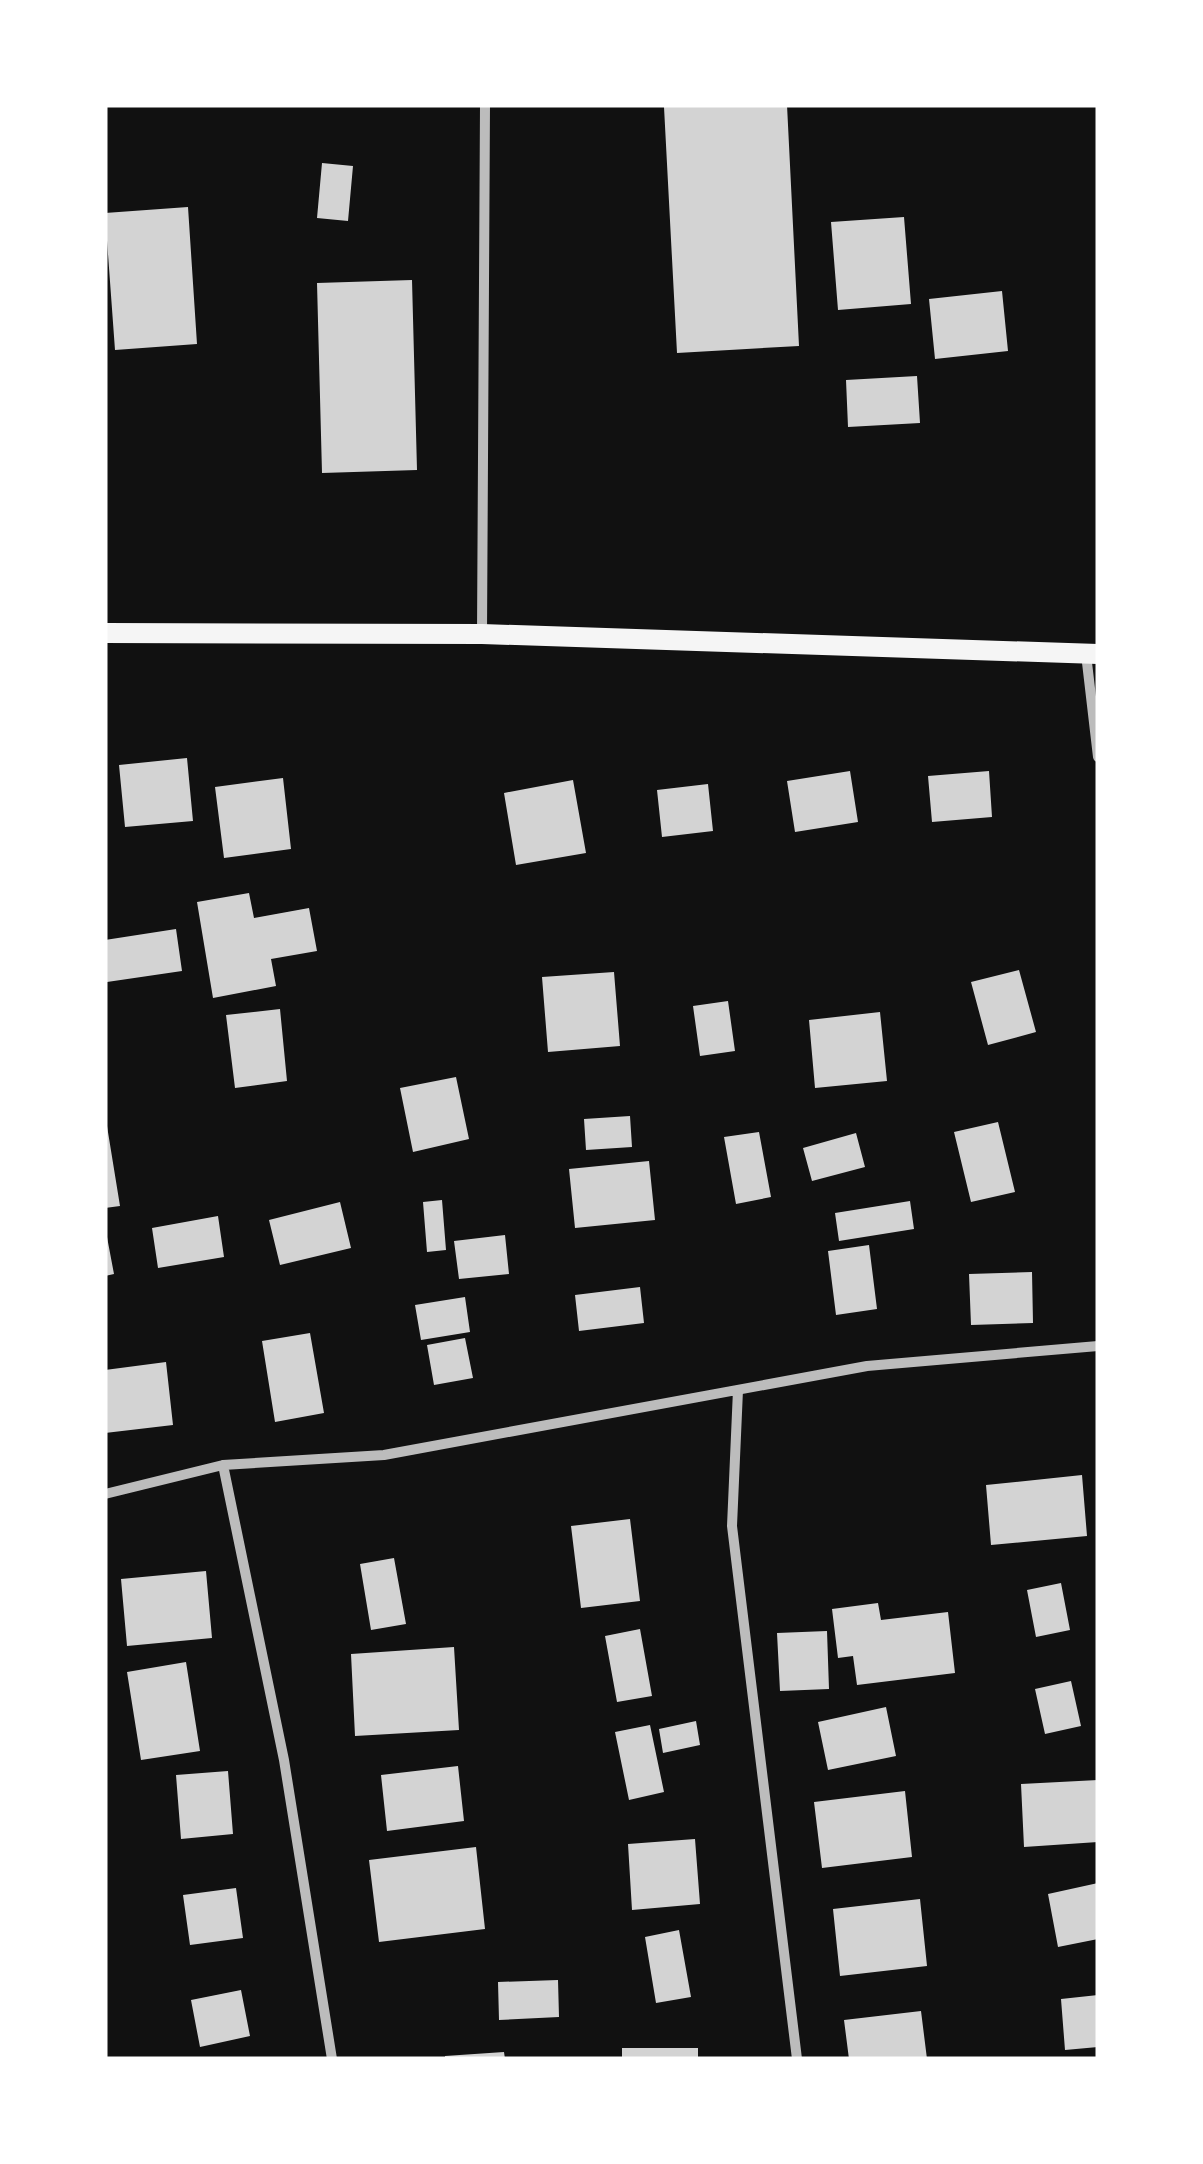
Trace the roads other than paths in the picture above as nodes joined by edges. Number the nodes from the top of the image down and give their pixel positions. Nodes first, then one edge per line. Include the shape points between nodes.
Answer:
1 (485, 105) edge
2 (105, 633) edge
3 (482, 634) junction
4 (1092, 654) edge
5 (1098, 758) edge
6 (1098, 1346) edge
7 (738, 1390) junction
8 (223, 1465) junction
9 (105, 1494) edge
10 (332, 2059) edge
11 (797, 2059) edge

1 - 3 street
2 - 3 main road
3 - 4 main road
4 - 5 street
6 - 7 street via 866,1366
7 - 8 street via 384,1455
7 - 11 street via 732,1526
8 - 9 street
8 - 10 street via 284,1760

